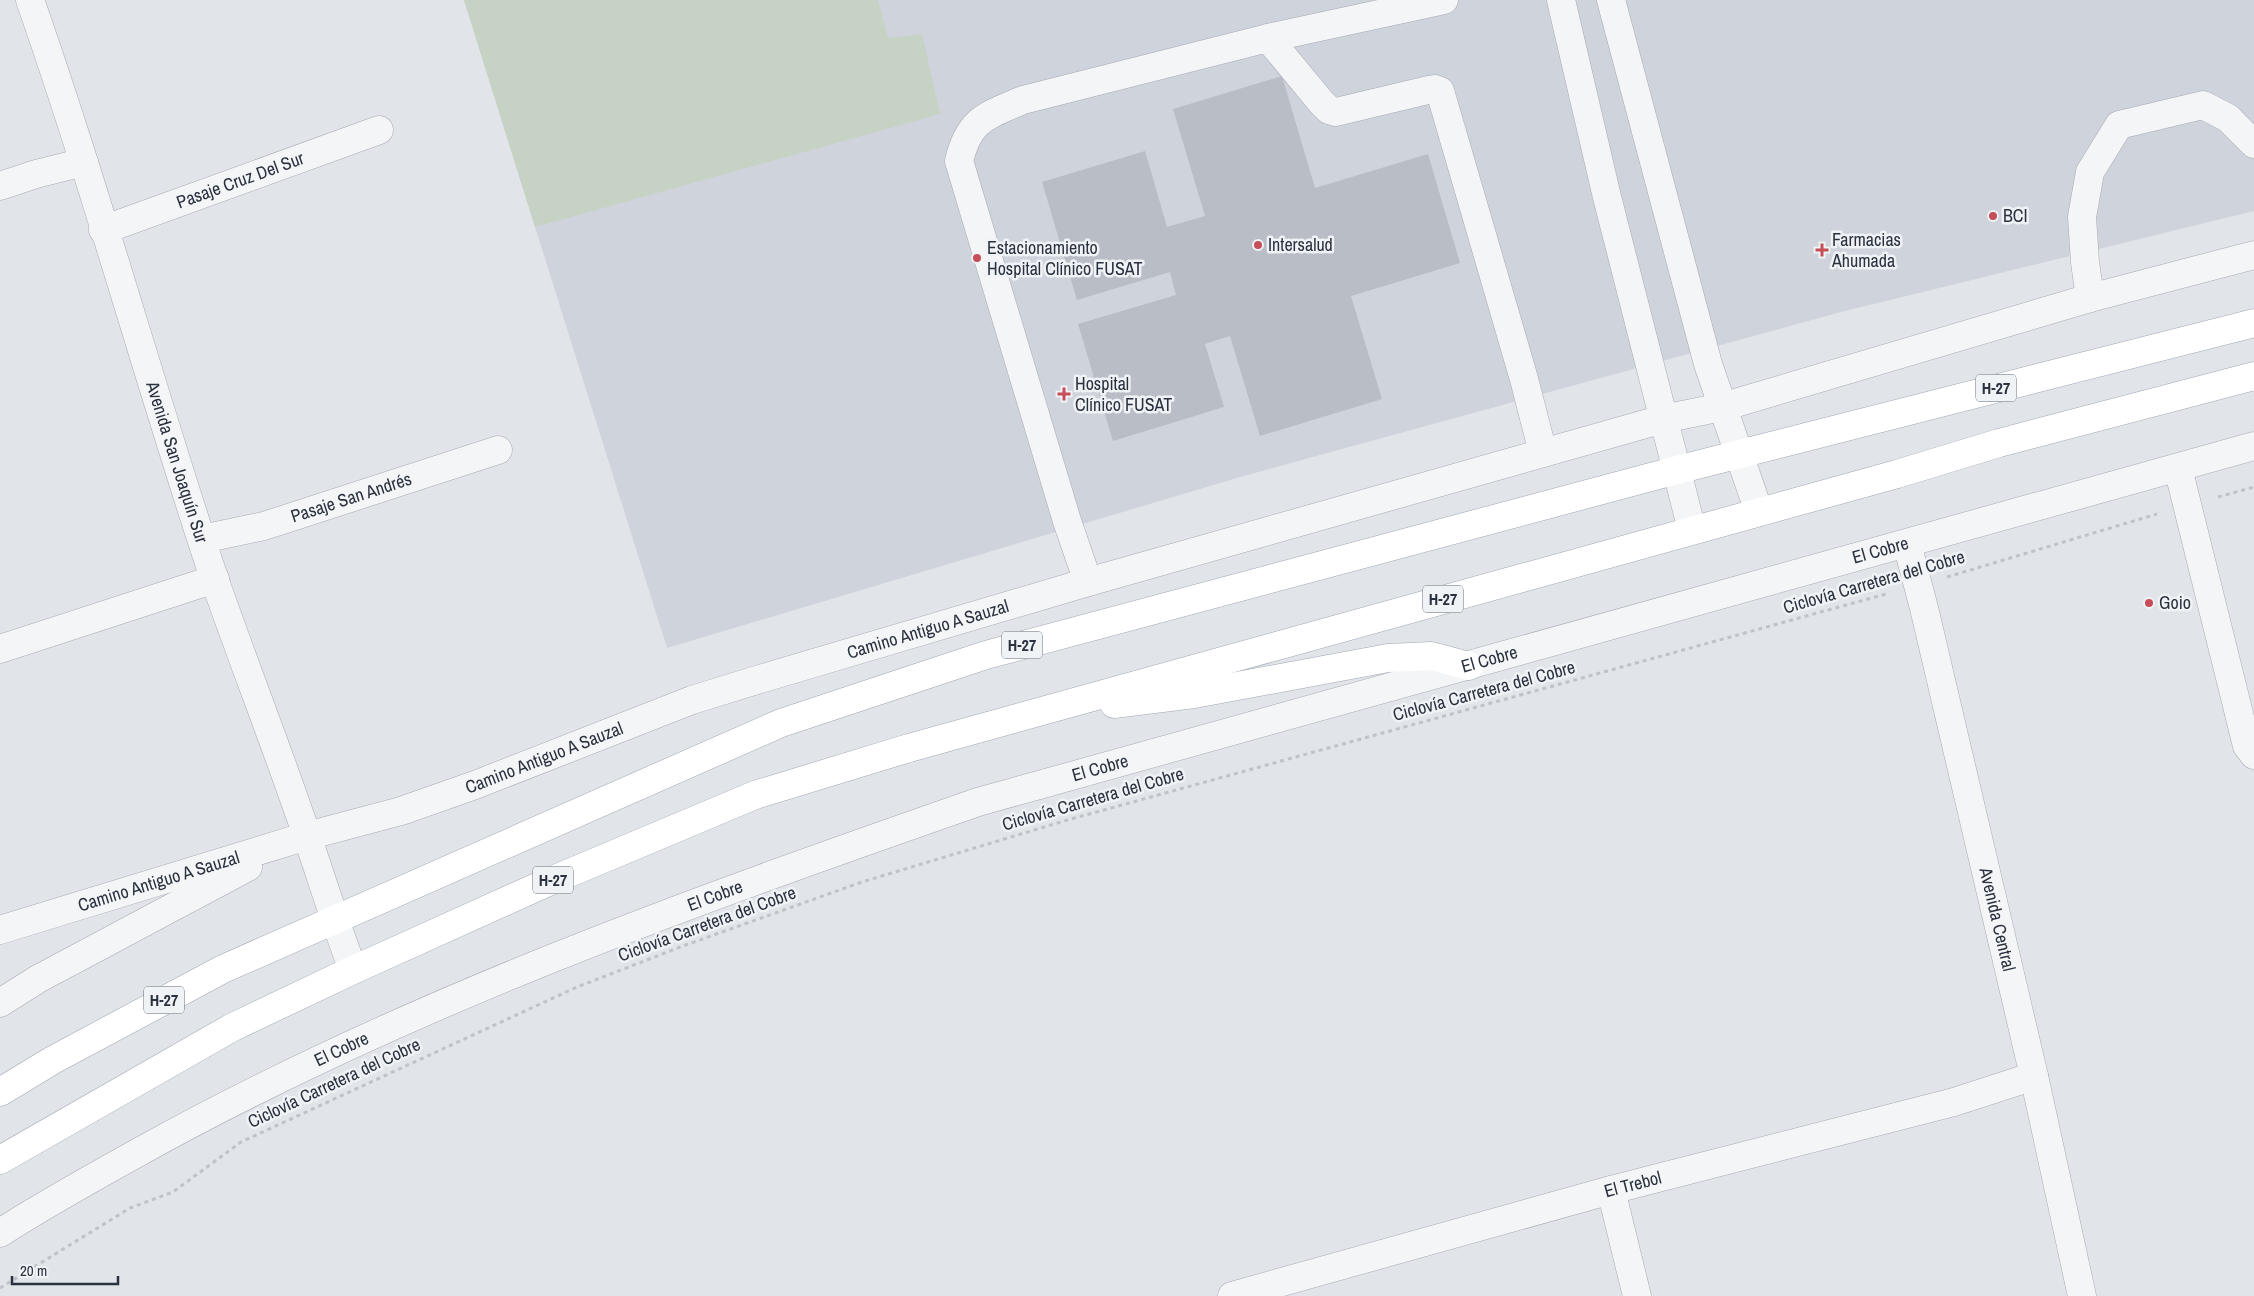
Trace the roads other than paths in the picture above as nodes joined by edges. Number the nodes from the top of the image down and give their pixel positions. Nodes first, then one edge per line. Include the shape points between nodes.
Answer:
1 (30, 0) edge
2 (1444, 0) edge
3 (1561, 0) edge
4 (1611, 0) edge
5 (1268, 38) junction
6 (378, 130) dead end
7 (2254, 144) edge
8 (84, 162) junction
9 (0, 186) edge
10 (103, 230) junction
11 (2254, 255) edge
12 (2090, 298) junction
13 (2254, 323) edge
14 (2254, 376) edge
15 (1722, 407) junction
16 (1663, 419) junction
17 (2254, 446) edge
18 (498, 450) dead end
19 (1544, 453) junction
20 (1739, 454) junction
21 (2178, 468) junction
22 (1677, 470) junction
23 (1759, 512) junction
24 (1692, 530) junction
25 (202, 539) junction
26 (1907, 544) junction
27 (215, 579) junction
28 (1088, 582) junction
29 (0, 649) edge
30 (1469, 666) junction
31 (1053, 708) junction
32 (2254, 755) edge
33 (307, 836) junction
34 (334, 920) junction
35 (0, 930) edge
36 (353, 970) junction
37 (0, 1003) edge
38 (2034, 1076) junction
39 (0, 1092) edge
40 (0, 1160) edge
41 (1610, 1190) junction
42 (0, 1233) edge
43 (1232, 1296) edge
44 (1637, 1296) edge
45 (2082, 1296) edge

1 - 8 street, Avenida San Joaquín Sur
2 - 5 street
3 - 16 street
4 - 15 street
5 - 19 street via 1329,110 1336,112 1428,90 1440,91
5 - 28 street via 1023,100 989,115 972,128 964,141 959,161
6 - 10 street, Pasaje Cruz Del Sur
7 - 12 street via 2228,118 2203,105 2119,126 2097,159 2088,181 2082,217
8 - 9 street
8 - 10 street, Avenida San Joaquín Sur
10 - 25 street, Avenida San Joaquín Sur
11 - 12 street, Camino Antiguo A Sauzal
12 - 15 street, Camino Antiguo A Sauzal
13 - 20 main road, H-27
14 - 23 main road, H-27 via 1999,443
15 - 16 street, Camino Antiguo A Sauzal
15 - 20 street
16 - 19 street, Camino Antiguo A Sauzal
16 - 22 street
17 - 21 street, El Cobre
18 - 25 street, Pasaje San Andrés via 264,526
19 - 28 street, Camino Antiguo A Sauzal
20 - 22 main road, H-27
20 - 23 street
21 - 26 street, El Cobre
21 - 32 street via 2246,746
22 - 24 street
22 - 34 main road, H-27 via 986,655 791,719
23 - 24 main road, H-27
24 - 31 main road, H-27
25 - 27 street, Avenida San Joaquín Sur
26 - 30 street, El Cobre
26 - 38 street, Avenida Central
27 - 29 street
27 - 33 street, Avenida San Joaquín Sur
28 - 33 street, Camino Antiguo A Sauzal via 692,700 475,785 378,818
30 - 31 main road via 1431,656 1388,658 1194,694 1130,703
30 - 42 street, El Cobre via 978,802 601,938 449,1000 216,1110
31 - 36 main road, H-27 via 755,795 548,882
33 - 34 street, Avenida San Joaquín Sur
33 - 35 street, Camino Antiguo A Sauzal
33 - 37 street via 38,979
34 - 36 street, Avenida San Joaquín Sur
34 - 39 main road, H-27 via 223,968
36 - 40 main road, H-27 via 231,1028
38 - 41 street, El Trebol via 1954,1102
38 - 45 street, Avenida Central
41 - 43 street, El Trebol
41 - 44 street

